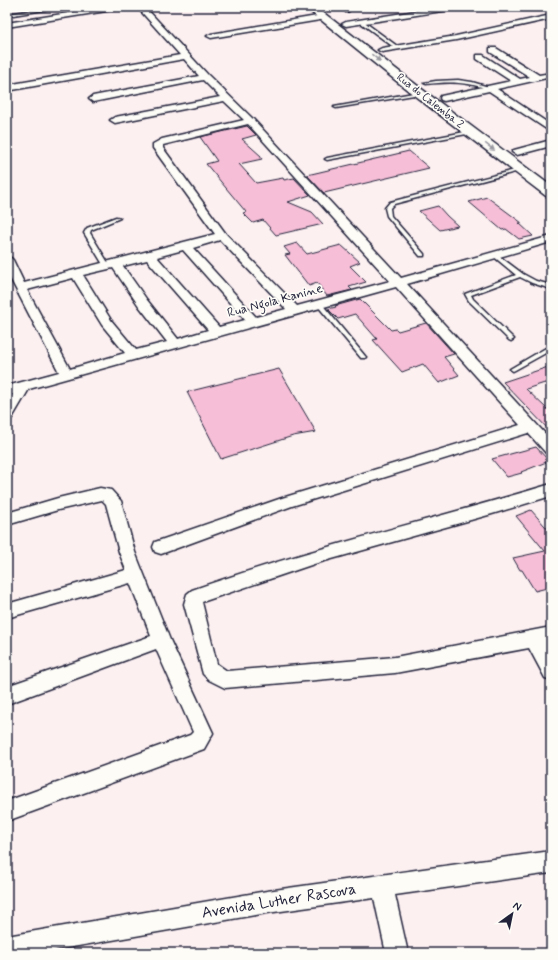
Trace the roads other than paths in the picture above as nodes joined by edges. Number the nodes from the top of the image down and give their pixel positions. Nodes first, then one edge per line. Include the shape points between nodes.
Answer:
1 (61, 7) edge
2 (119, 7) edge
3 (141, 7) edge
4 (310, 7) edge
5 (341, 7) edge
6 (455, 7) edge
7 (30, 12) junction
8 (324, 12) edge
9 (347, 12) dead end
10 (7, 15) edge
11 (551, 17) edge
12 (37, 20) junction
13 (362, 22) junction
14 (346, 24) junction
15 (7, 25) edge
16 (211, 36) dead end
17 (396, 48) junction
18 (382, 50) junction
19 (493, 50) dead end
20 (187, 56) junction
21 (480, 57) dead end
22 (551, 75) edge
23 (205, 76) junction
24 (538, 78) junction
25 (419, 82) junction
26 (518, 82) junction
27 (7, 88) edge
28 (490, 88) junction
29 (226, 98) junction
30 (444, 98) junction
31 (93, 99) dead end
32 (456, 106) dead end
33 (336, 107) dead end
34 (115, 120) dead end
35 (250, 121) junction
36 (551, 129) edge
37 (470, 132) junction
38 (500, 139) dead end
39 (551, 143) edge
40 (518, 152) junction
41 (327, 159) dead end
42 (521, 170) junction
43 (551, 178) edge
44 (551, 193) edge
45 (118, 218) dead end
46 (222, 236) junction
47 (551, 239) edge
48 (186, 246) junction
49 (422, 255) dead end
50 (496, 255) junction
51 (150, 256) junction
52 (7, 260) edge
53 (112, 265) junction
54 (76, 273) junction
55 (10, 274) edge
56 (519, 276) junction
57 (398, 283) junction
58 (551, 287) edge
59 (20, 288) junction
60 (319, 304) junction
61 (295, 311) junction
62 (254, 322) junction
63 (216, 332) junction
64 (511, 339) dead end
65 (175, 344) junction
66 (551, 346) edge
67 (133, 355) junction
68 (363, 357) dead end
69 (513, 369) dead end
70 (67, 375) junction
71 (24, 387) junction
72 (7, 391) edge
73 (7, 415) edge
74 (529, 427) junction
75 (551, 449) edge
76 (551, 490) edge
77 (7, 519) edge
78 (161, 547) dead end
79 (136, 574) junction
80 (7, 611) edge
81 (543, 637) edge
82 (161, 640) junction
83 (551, 672) edge
84 (7, 695) edge
85 (7, 811) edge
86 (550, 866) edge
87 (382, 885) junction
88 (7, 947) edge
89 (397, 953) edge

1 - 7 lane
2 - 12 street
3 - 20 street
4 - 8 main road, Rua do Calemba 2
5 - 9 lane
6 - 13 street
7 - 10 lane
7 - 12 lane
8 - 14 main road, Rua do Calemba 2
8 - 16 street
8 -> 25 main road, Rua do Calemba 2
11 - 17 street
12 - 15 street
13 - 14 street
13 - 17 lane
14 - 18 main road, Rua do Calemba 2
17 - 18 street
18 - 25 main road, Rua do Calemba 2
19 - 24 street
20 - 23 street
20 - 27 street
21 - 26 street
22 - 24 street
23 - 29 street
23 - 31 street
24 - 26 street
25 - 28 lane via 456,80
25 - 30 main road, Rua do Calemba 2
25 - 33 lane
25 - 37 main road, Rua do Calemba 2
26 - 28 street
28 - 30 street
28 - 36 street
29 - 34 street
29 - 35 street
30 - 32 main road, Rua do Calemba 2
35 - 46 street via 158,144 163,157
35 - 57 street
37 - 41 lane
37 -> 42 main road, Rua do Calemba 2
38 - 40 main road
39 - 40 street
40 - 43 main road
42 - 44 main road, Rua do Calemba 2
42 - 49 lane via 392,203 387,208 389,216
45 - 53 lane via 87,232
46 - 48 street
46 - 61 street
47 - 50 street, Rua Ngola Kanine
48 - 51 street
48 - 62 street
50 - 56 lane
50 - 57 street, Rua Ngola Kanine
51 - 53 street
51 - 63 street
52 - 55 street
53 - 54 street
53 - 65 street
54 - 59 street
54 - 67 street via 106,322
55 - 59 street
56 - 58 lane
56 - 64 lane via 468,294
57 - 60 street, Rua Ngola Kanine
57 - 74 street
59 - 70 street
60 - 61 street, Rua Ngola Kanine
60 - 68 lane
61 - 62 street, Rua Ngola Kanine
62 - 63 street, Rua Ngola Kanine
63 - 65 street, Rua Ngola Kanine
65 - 67 street, Rua Ngola Kanine
66 - 69 lane
67 - 70 street, Rua Ngola Kanine
70 - 71 street, Rua Ngola Kanine
71 - 72 street, Rua Ngola Kanine
71 - 73 street
74 - 75 street
74 - 78 street via 287,502
76 - 81 street via 314,557 198,595 193,599 209,668 225,680 395,665
77 - 79 street via 58,504 106,494 113,501
79 - 80 street
79 - 82 street
81 - 83 street
82 - 84 street
82 - 85 street via 203,733 201,738 197,742
86 - 87 street, Avenida Luther Rascova
87 - 88 street, Avenida Luther Rascova
87 - 89 street

